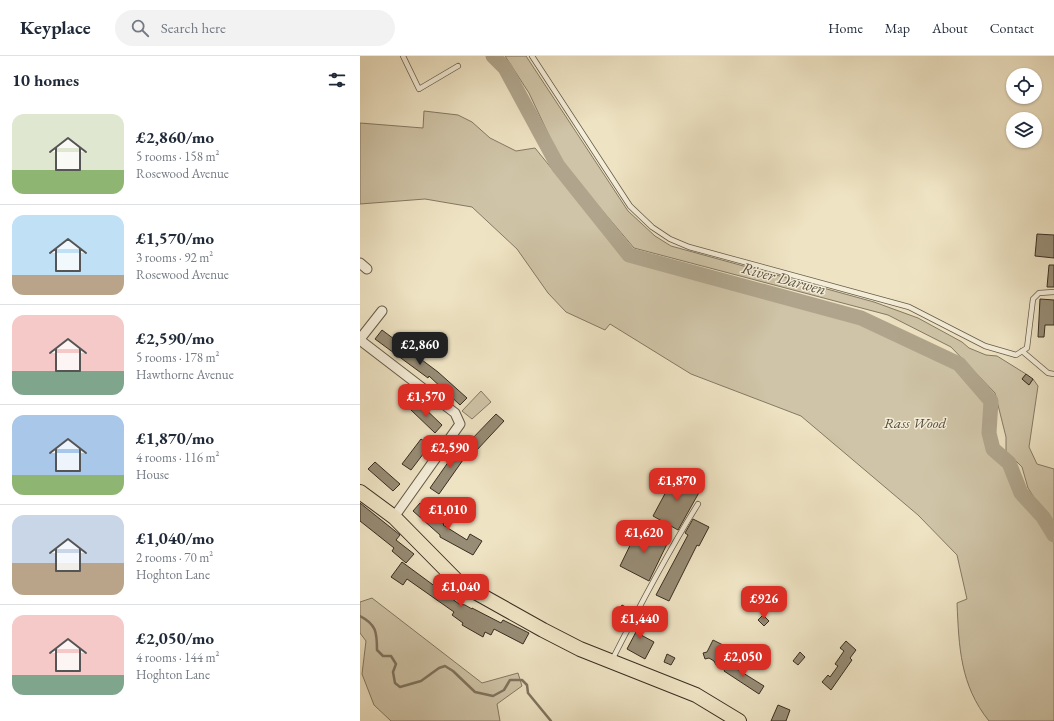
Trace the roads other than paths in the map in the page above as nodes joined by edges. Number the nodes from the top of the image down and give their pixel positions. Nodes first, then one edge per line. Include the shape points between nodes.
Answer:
1 (403, 56) edge
2 (532, 56) edge
3 (458, 66) dead end
4 (1054, 292) edge
5 (382, 311) dead end
6 (360, 340) edge
7 (1022, 352) junction
8 (1054, 374) edge
9 (360, 492) edge
10 (698, 504) dead end
11 (394, 517) junction
12 (611, 662) junction
13 (739, 721) edge

1 - 3 lane via 419,89
2 - 7 lane via 630,206 652,227 670,239 689,247 909,307 985,346 1016,355
4 - 7 lane via 1039,293 1033,299 1027,348
5 - 6 street
6 - 11 street via 455,413 460,424
7 - 8 lane via 1048,373
9 - 11 main road
10 - 12 lane via 642,600
11 - 12 main road via 458,583 542,630
12 - 13 main road via 696,696

